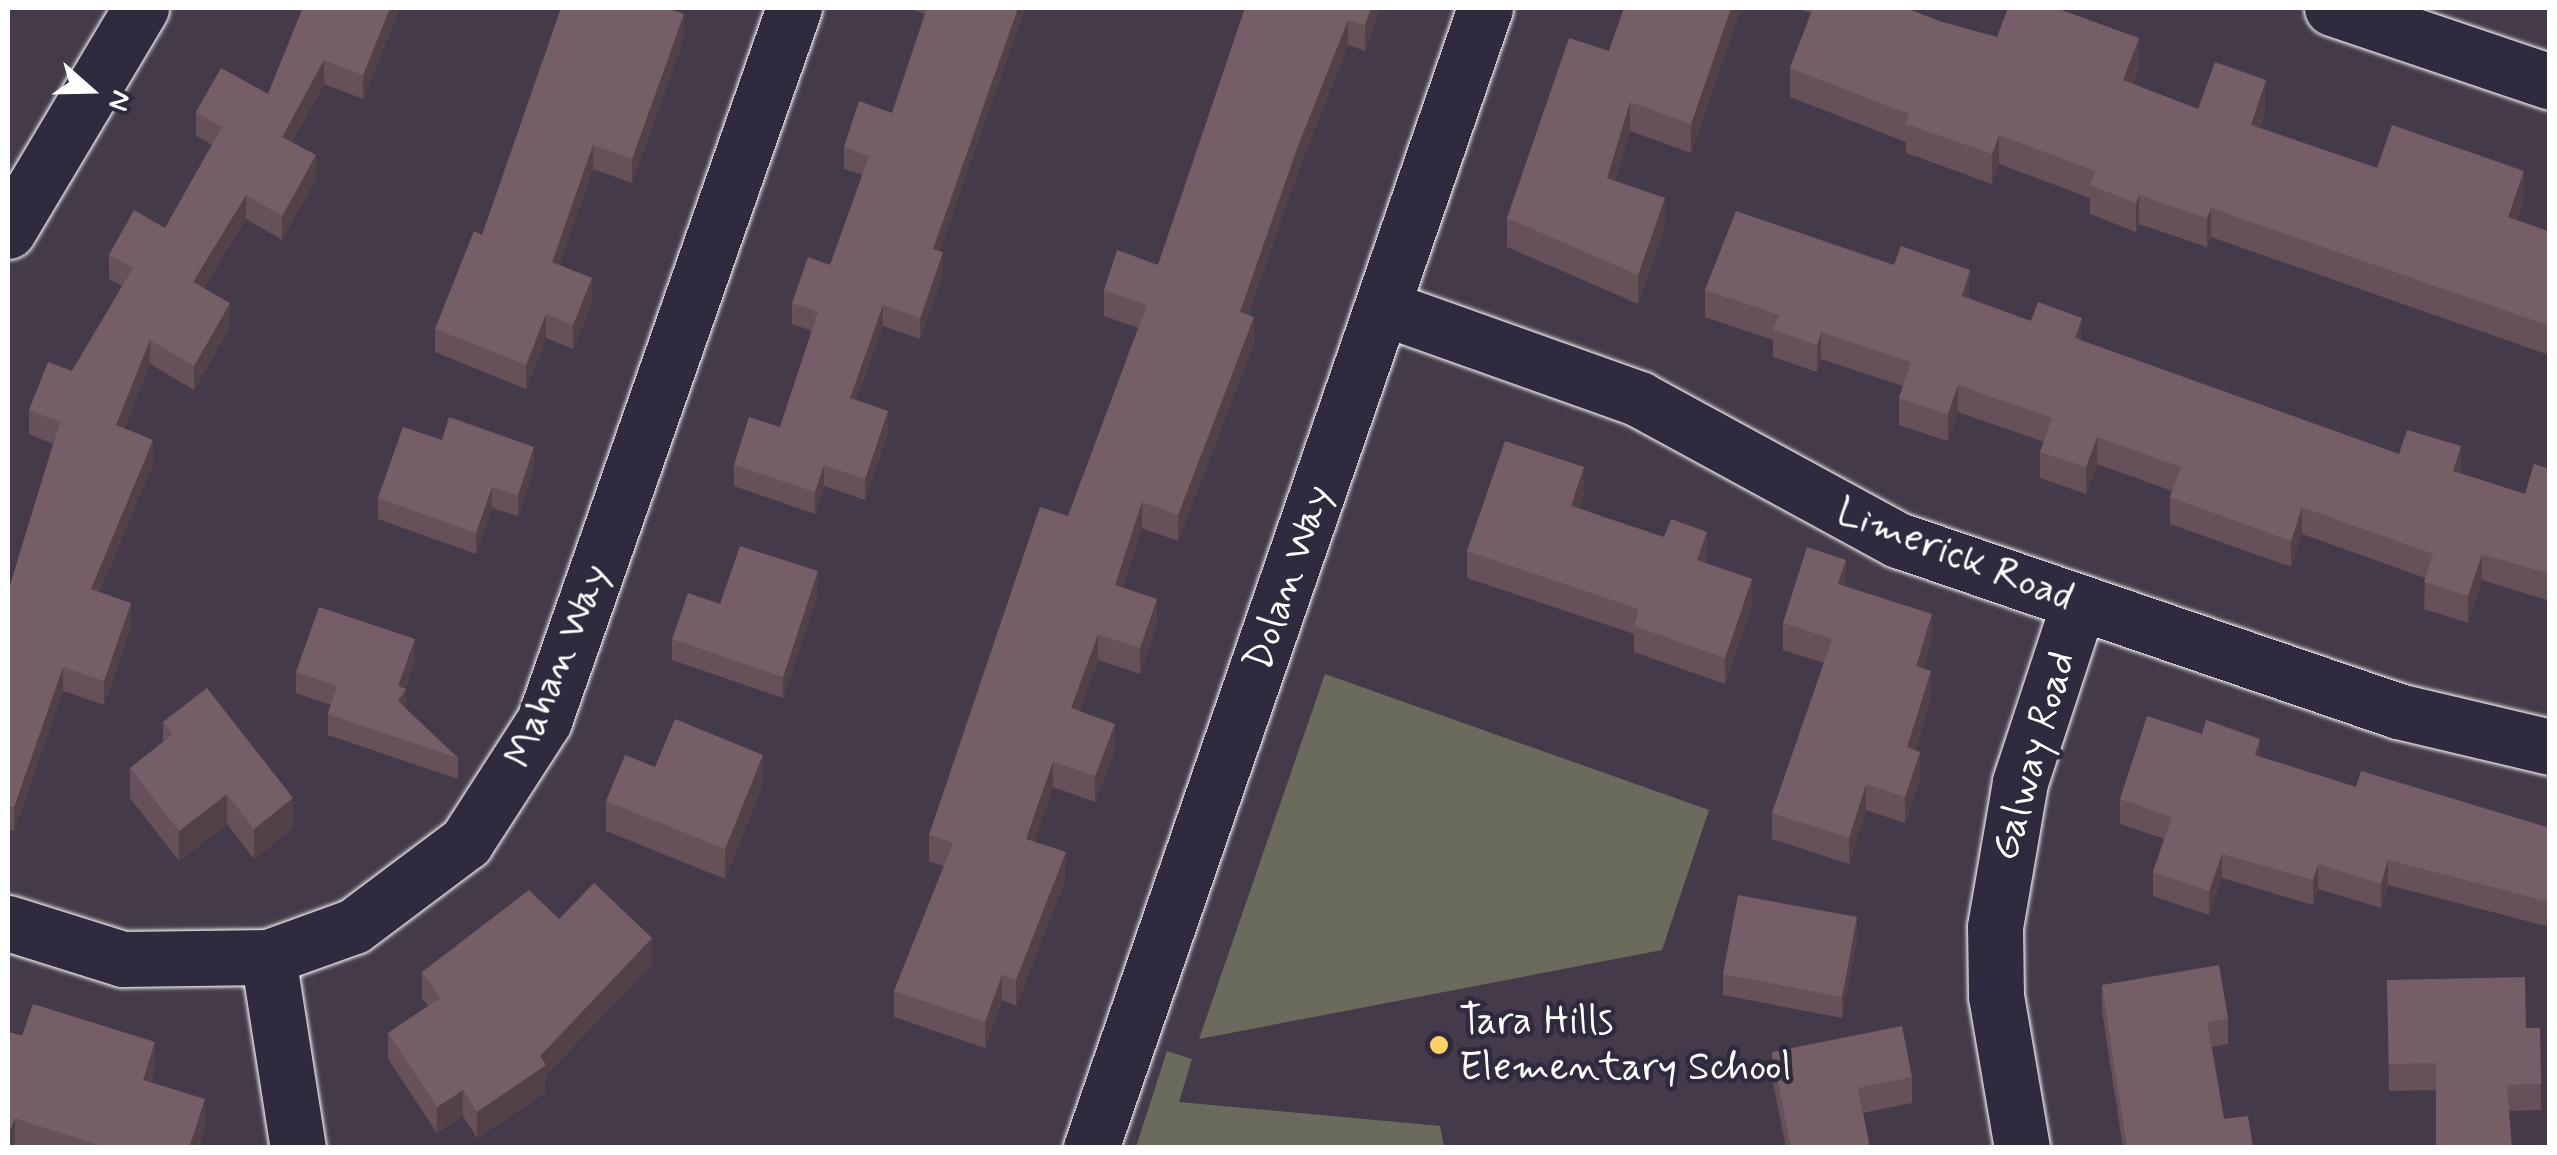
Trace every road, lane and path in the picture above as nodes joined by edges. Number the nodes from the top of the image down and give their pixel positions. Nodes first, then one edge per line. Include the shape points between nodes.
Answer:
1 (142, 8) edge
2 (794, 8) edge
3 (1485, 8) edge
4 (2332, 8) edge
5 (2550, 82) edge
6 (8, 232) edge
7 (1384, 308) junction
8 (2079, 603) junction
9 (2550, 747) edge
10 (8, 923) edge
11 (268, 956) junction
12 (298, 1148) edge
13 (1091, 1148) edge
14 (2022, 1148) edge

1 - 6 street
2 - 11 street, Mahan Way via 522,764 429,878 354,926
3 - 7 street, Dolan Way
4 - 5 street
7 - 8 street, Limerick Road via 1639,399 1858,522
7 - 13 street, Dolan Way
8 - 9 street, Limerick Road via 2398,712
8 - 14 street, Galway Road via 2020,782 1995,927 1996,996
10 - 11 street, Mahan Way via 123,959
11 - 12 street

